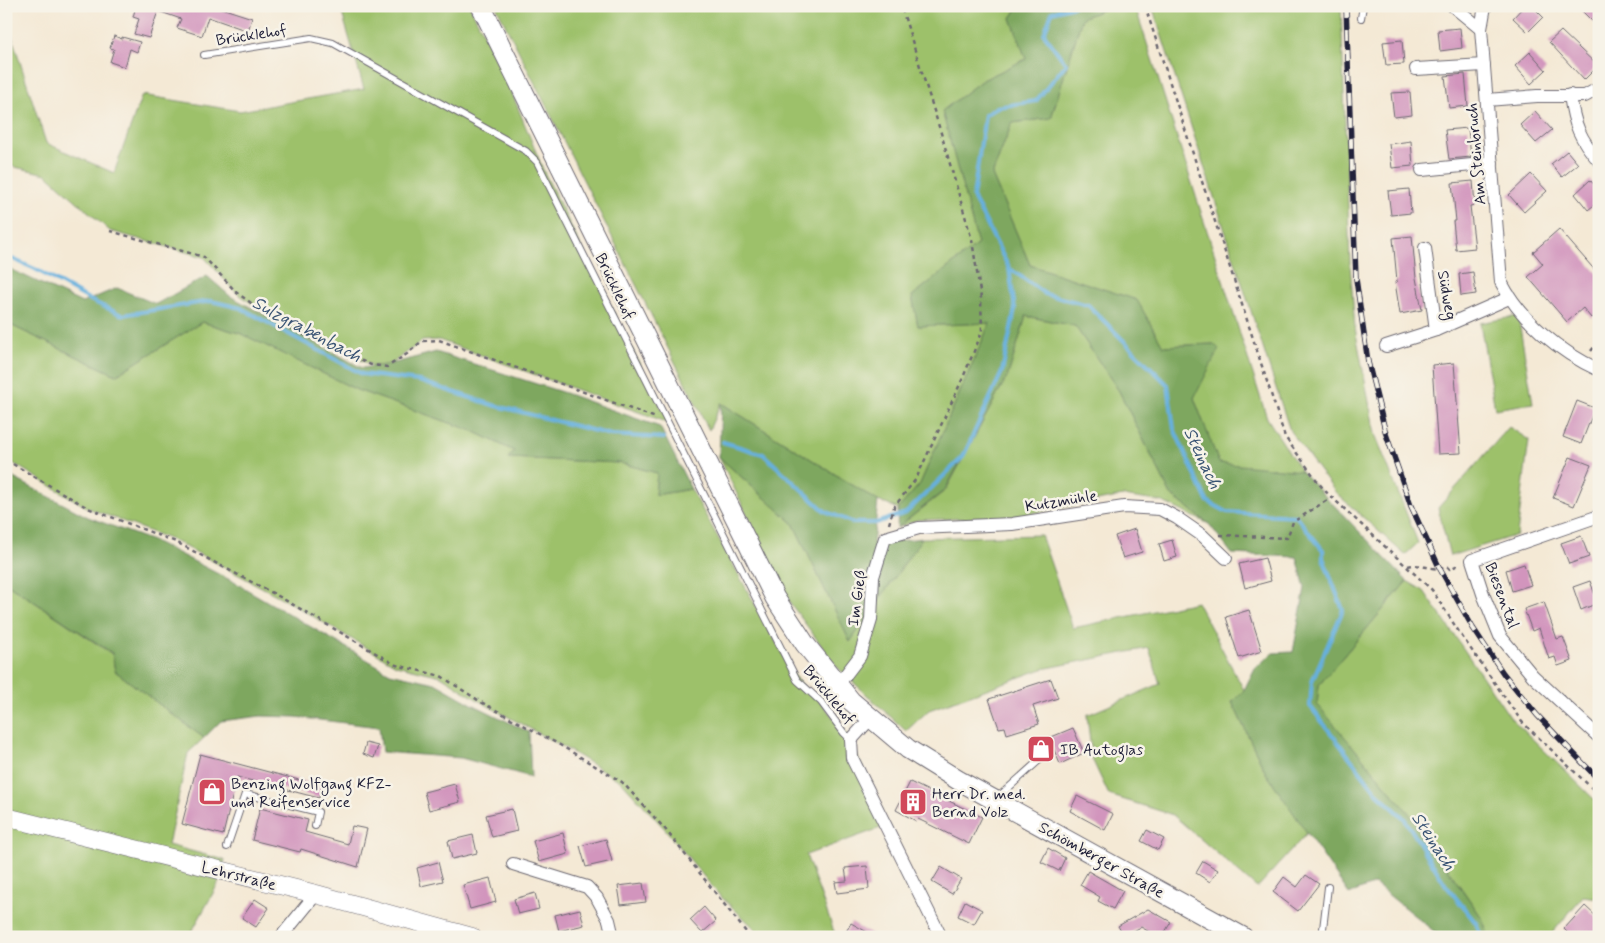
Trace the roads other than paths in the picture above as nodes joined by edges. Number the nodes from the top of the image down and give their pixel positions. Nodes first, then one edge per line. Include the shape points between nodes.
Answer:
1 (481, 6) edge
2 (1363, 6) edge
3 (1453, 6) edge
4 (1485, 6) edge
5 (1361, 18) dead end
6 (1481, 29) junction
7 (204, 55) dead end
8 (1484, 65) junction
9 (1416, 68) dead end
10 (1599, 88) edge
11 (1570, 95) junction
12 (1487, 100) junction
13 (1599, 161) edge
14 (1492, 163) junction
15 (1422, 170) dead end
16 (1425, 248) dead end
17 (1509, 298) junction
18 (1436, 330) junction
19 (1386, 346) dead end
20 (1599, 370) edge
21 (1599, 516) edge
22 (885, 538) joint
23 (1226, 558) dead end
24 (838, 686) junction
25 (870, 719) junction
26 (1599, 737) edge
27 (852, 740) junction
28 (1045, 755) dead end
29 (995, 800) junction
30 (6, 817) edge
31 (315, 826) dead end
32 (227, 847) dead end
33 (513, 864) dead end
34 (1328, 887) dead end
35 (316, 894) junction
36 (281, 937) edge
37 (472, 937) edge
38 (613, 937) edge
39 (941, 937) edge
40 (1243, 937) edge
41 (1322, 937) edge

1 - 24 main road, Schömberger Straße via 775,598
2 - 5 lane
3 - 6 street
4 - 6 street, Am Steinbruch
6 - 8 street, Am Steinbruch
7 - 27 lane, Brücklehof via 311,38 333,42 526,151 538,162 797,680
8 - 9 street
8 - 12 street, Am Steinbruch
10 - 11 street via 1584,96
11 - 12 street
11 - 13 street via 1573,117 1584,144
12 - 14 street, Am Steinbruch
14 - 15 street
14 - 17 street, Am Steinbruch via 1502,282
16 - 18 street, Südweg
17 - 18 street, Südweg
17 - 20 street via 1543,335 1582,363
18 - 19 street
21 - 26 street, Biesental via 1472,560 1500,636 1533,676
22 - 23 street, Kutzmühle via 919,528 1012,524 1124,506 1160,509 1200,534
22 - 24 street, Im Gieß via 873,577 871,620 860,656
24 - 25 main road, Schömberger Straße
25 - 27 street
25 - 29 main road, Schömberger Straße via 908,749
27 - 39 street via 852,758
28 - 29 lane
29 - 40 main road, Schömberger Straße
30 - 35 street, Lehrstraße
31 - 32 lane via 318,812 245,794
33 - 38 street via 586,887 601,905
34 - 41 lane
35 - 36 street
35 - 37 street, Lehrstraße

